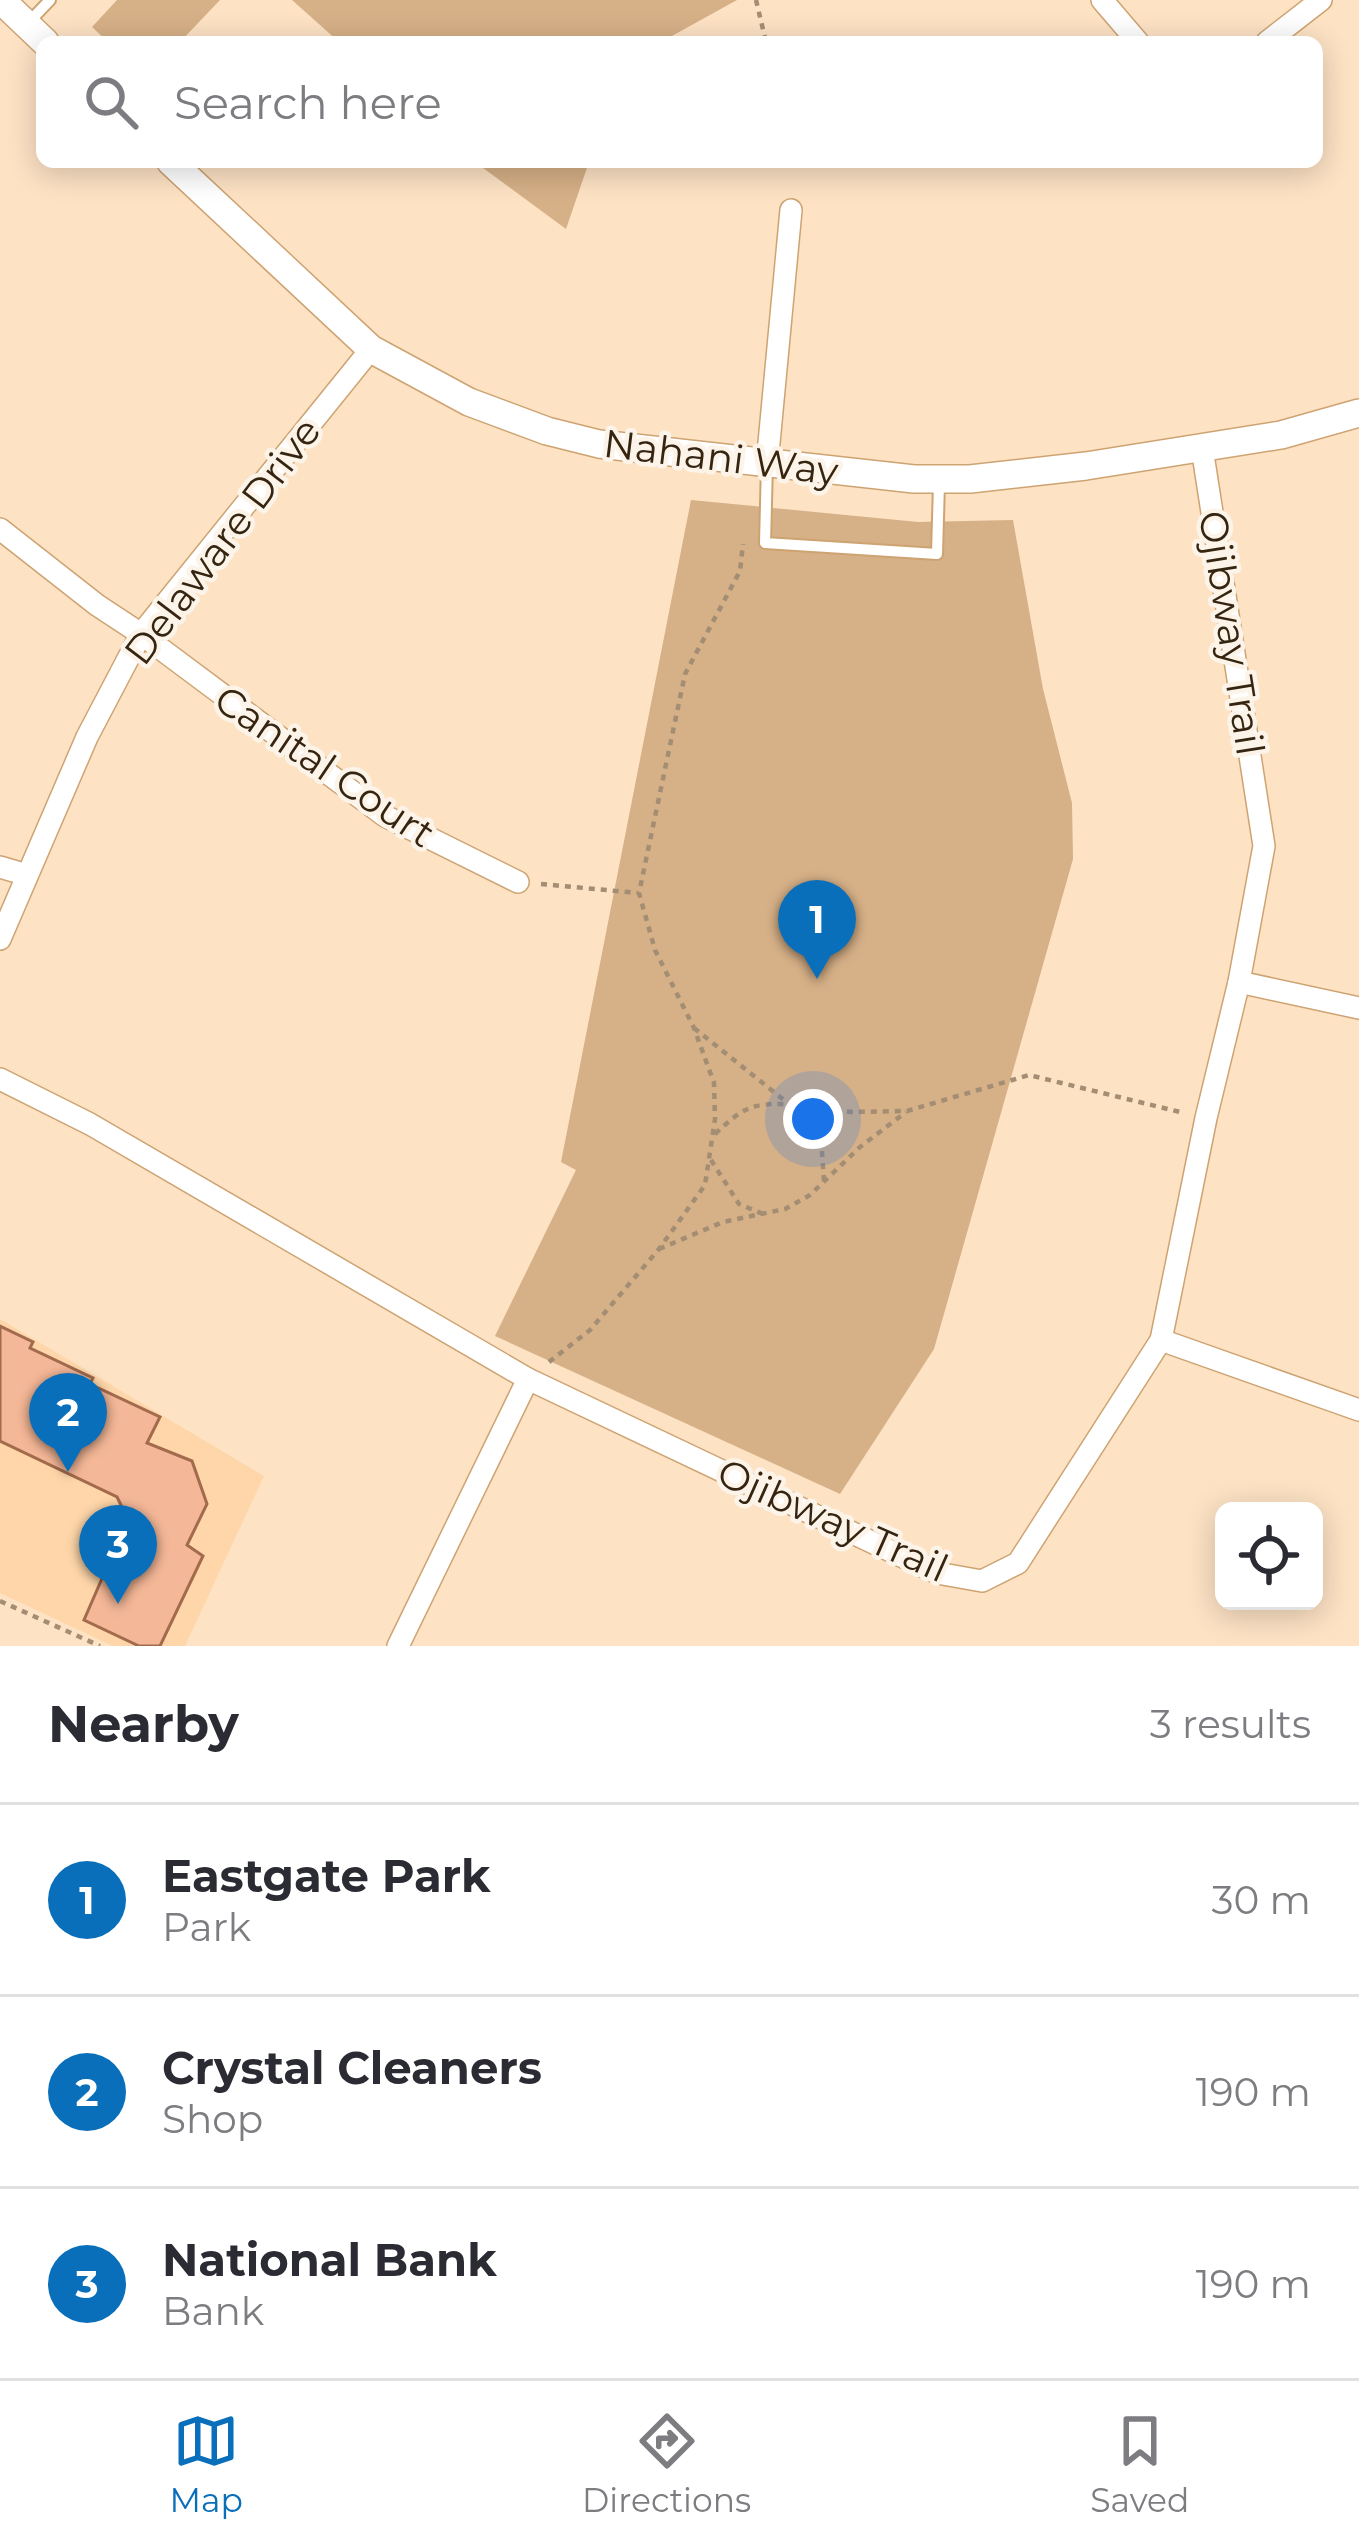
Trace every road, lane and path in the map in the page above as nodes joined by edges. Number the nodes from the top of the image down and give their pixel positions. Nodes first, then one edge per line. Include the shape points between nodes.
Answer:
1 (1, 0) edge
2 (50, 0) edge
3 (756, 0) edge
4 (1102, 0) edge
5 (1321, 0) edge
6 (36, 33) edge
7 (765, 36) edge
8 (1133, 36) edge
9 (1275, 36) edge
10 (177, 168) edge
11 (791, 210) dead end
12 (370, 349) junction
13 (1359, 413) edge
14 (1202, 448) junction
15 (767, 464) junction
16 (939, 480) junction
17 (0, 529) edge
18 (744, 536) dead end
19 (141, 634) junction
20 (0, 867) edge
21 (27, 875) junction
22 (518, 882) joint
23 (639, 893) junction
24 (0, 939) edge
25 (1239, 982) junction
26 (1359, 1008) edge
27 (694, 1028) junction
28 (0, 1079) edge
29 (789, 1104) junction
30 (804, 1106) junction
31 (907, 1111) junction
32 (1206, 1118) junction
33 (712, 1138) junction
34 (709, 1156) junction
35 (824, 1181) junction
36 (763, 1214) junction
37 (659, 1249) junction
38 (1161, 1340) junction
39 (528, 1379) junction
40 (1359, 1410) edge
41 (0, 1601) edge
42 (100, 1646) edge
43 (398, 1646) edge

1 - 6 street
2 - 6 lane
3 - 7 path
4 - 8 street
5 - 9 street
10 - 12 street, Nahani Way
11 - 15 street
12 - 15 street, Nahani Way via 469,402 547,431
12 - 19 street, Delaware Drive
13 - 14 street, Nahani Way
14 - 16 street, Nahani Way
14 - 25 street, Ojibway Trail via 1264,846
15 - 16 street, Nahani Way
15 - 16 lane via 765,543 937,554
17 - 19 street, Canital Court
18 - 23 path via 740,571 685,674
19 - 21 street, Delaware Drive
19 - 22 street, Canital Court via 385,816
20 - 21 street
21 - 24 street, Delaware Drive
22 - 23 path
23 - 27 path via 655,950
25 - 26 street
25 - 32 street, Ojibway Trail
27 - 29 path
27 - 33 path via 714,1082
28 - 39 street, Ojibway Trail
29 - 30 path
29 - 33 path via 740,1111
30 - 31 path
30 - 35 path via 821,1138
31 - 32 path via 1029,1076
31 - 35 path
32 - 38 street, Ojibway Trail
33 - 34 path
34 - 36 path via 739,1204
34 - 37 path via 705,1185
35 - 36 path via 785,1209
36 - 37 path
37 - 39 path via 590,1330
38 - 39 street, Ojibway Trail via 1018,1563 982,1581 937,1574
38 - 40 street
39 - 43 street
41 - 42 path

